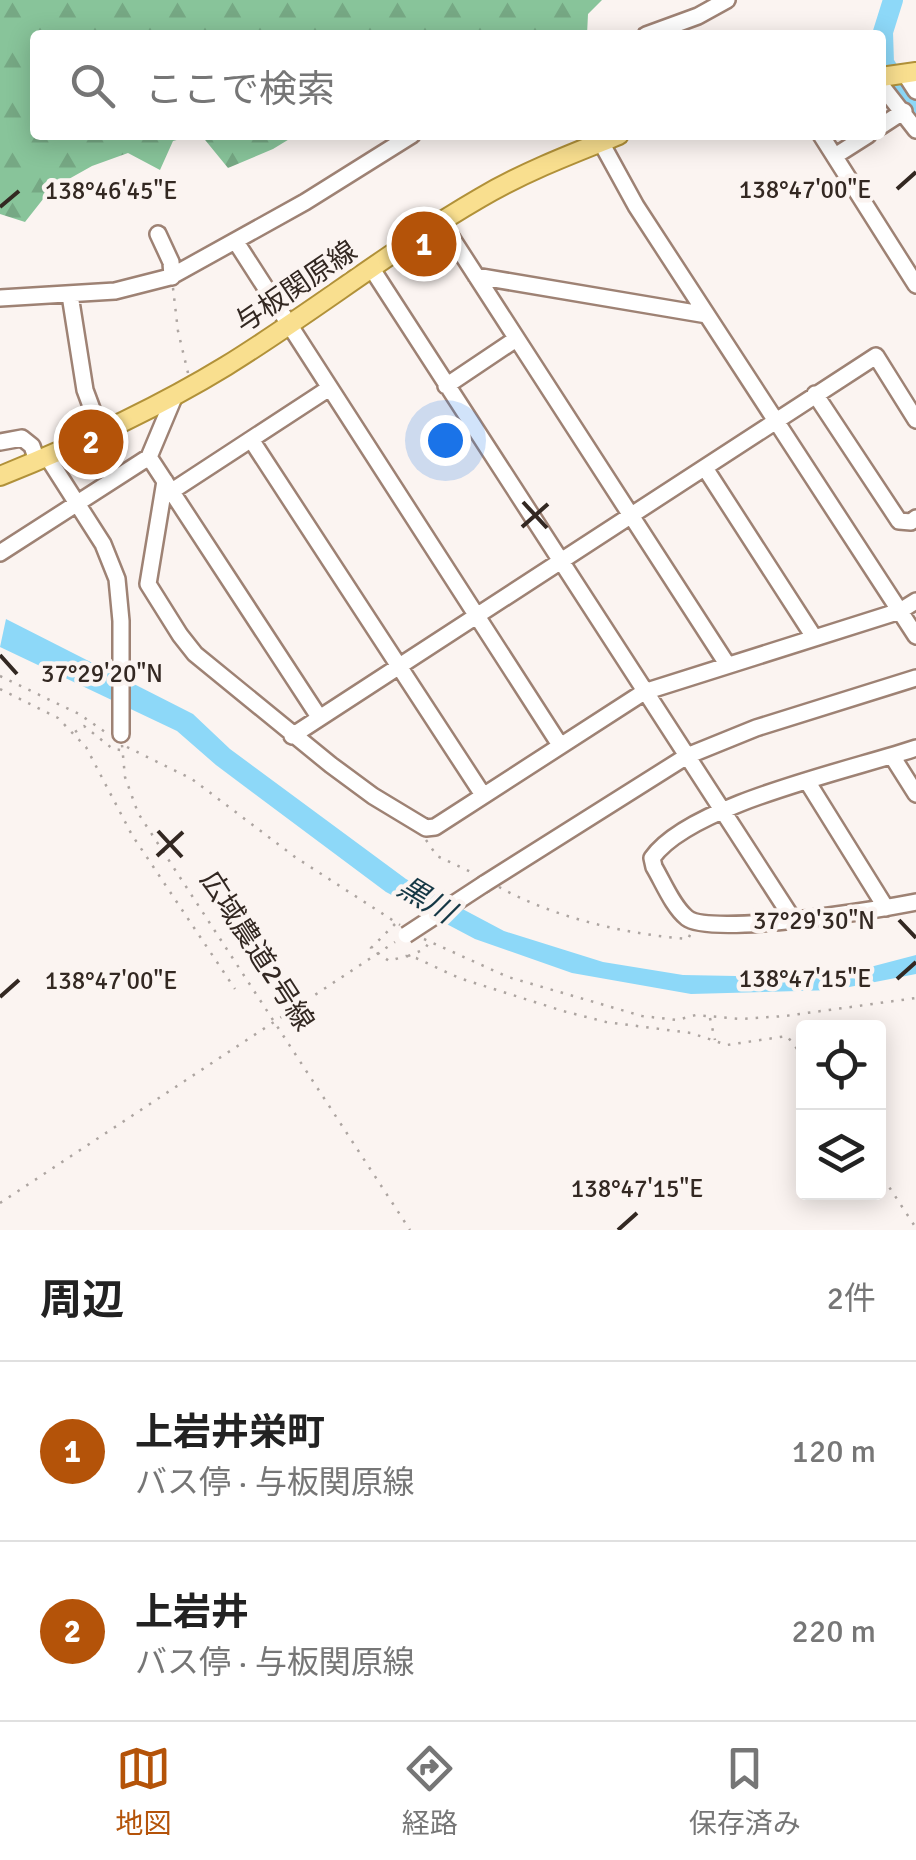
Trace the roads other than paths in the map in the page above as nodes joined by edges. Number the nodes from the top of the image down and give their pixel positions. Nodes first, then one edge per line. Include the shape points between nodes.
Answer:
1 (727, 0) edge
2 (660, 30) edge
3 (911, 73) edge
4 (886, 80) edge
5 (886, 88) edge
6 (916, 91) edge
7 (904, 112) junction
8 (886, 123) edge
9 (916, 130) edge
10 (404, 140) edge
11 (600, 140) edge
12 (607, 140) edge
13 (825, 140) edge
14 (860, 140) edge
15 (835, 156) junction
16 (442, 223) junction
17 (158, 234) dead end
18 (236, 242) junction
19 (916, 248) edge
20 (900, 259) junction
21 (372, 269) junction
22 (172, 276) junction
23 (476, 276) junction
24 (916, 285) edge
25 (70, 295) junction
26 (0, 298) edge
27 (708, 315) junction
28 (288, 326) junction
29 (516, 339) junction
30 (446, 386) junction
31 (328, 389) junction
32 (184, 390) junction
33 (814, 394) junction
34 (776, 420) junction
35 (916, 420) edge
36 (101, 433) junction
37 (252, 441) junction
38 (0, 442) edge
39 (149, 457) junction
40 (43, 459) junction
41 (705, 468) junction
42 (0, 476) edge
43 (168, 486) junction
44 (78, 504) junction
45 (631, 515) junction
46 (916, 518) edge
47 (0, 553) edge
48 (561, 561) junction
49 (916, 601) edge
50 (900, 611) junction
51 (476, 615) junction
52 (916, 636) edge
53 (814, 637) junction
54 (728, 664) junction
55 (398, 667) junction
56 (916, 678) edge
57 (644, 692) junction
58 (319, 716) junction
59 (292, 736) junction
60 (118, 740) road end
61 (560, 745) junction
62 (916, 748) edge
63 (687, 756) junction
64 (892, 756) junction
65 (807, 781) junction
66 (916, 794) edge
67 (482, 795) junction
68 (722, 811) junction
69 (916, 902) edge
70 (886, 908) junction
71 (794, 920) junction
72 (406, 930) road end

1 - 2 street
3 - 4 main road
3 - 6 street
5 - 7 street
7 - 8 street
7 - 9 street
10 - 18 street
11 - 16 main road, 与板関原線
12 - 27 street via 636,206
13 - 15 street
14 - 15 street
15 - 20 street
16 - 21 main road, 与板関原線
16 - 23 street
17 - 22 street
18 - 22 street
18 - 28 street
19 - 20 street
20 - 24 street
21 - 28 main road, 与板関原線
21 - 30 street
22 - 25 street
23 - 27 street
23 - 29 street
25 - 26 street
25 - 36 street via 85,390
27 - 34 street
28 - 31 street
28 - 32 main road, 与板関原線
29 - 30 street
29 - 45 street
30 - 48 street
31 - 37 street
31 - 51 street
32 - 36 main road, 与板関原線
32 - 39 street
33 - 34 street
33 - 35 street via 876,356
33 - 46 street via 899,522
34 - 41 street
34 - 50 street
36 - 40 main road, 与板関原線
37 - 43 street
37 - 55 street
38 - 40 street via 22,438
39 - 43 street
39 - 44 street
40 - 42 main road, 与板関原線
40 - 44 street
41 - 45 street
41 - 53 street
43 - 58 street
43 - 59 street via 148,584 196,654
44 - 47 street
44 - 60 street via 117,579
45 - 48 street
45 - 54 street
48 - 51 street
48 - 57 street
49 - 50 street
50 - 52 street
50 - 53 street
51 - 55 street
51 - 61 street
53 - 54 street
54 - 57 street
55 - 58 street
55 - 67 street
56 - 63 street
57 - 61 street
57 - 63 street
58 - 59 street
59 - 67 street via 426,828
61 - 67 street
62 - 64 street
63 - 68 street
63 - 72 street, bridge
64 - 65 street
64 - 66 street
65 - 68 street
65 - 70 street
68 - 71 street
68 - 71 street via 652,858 682,911 696,922
69 - 70 street
70 - 71 street

